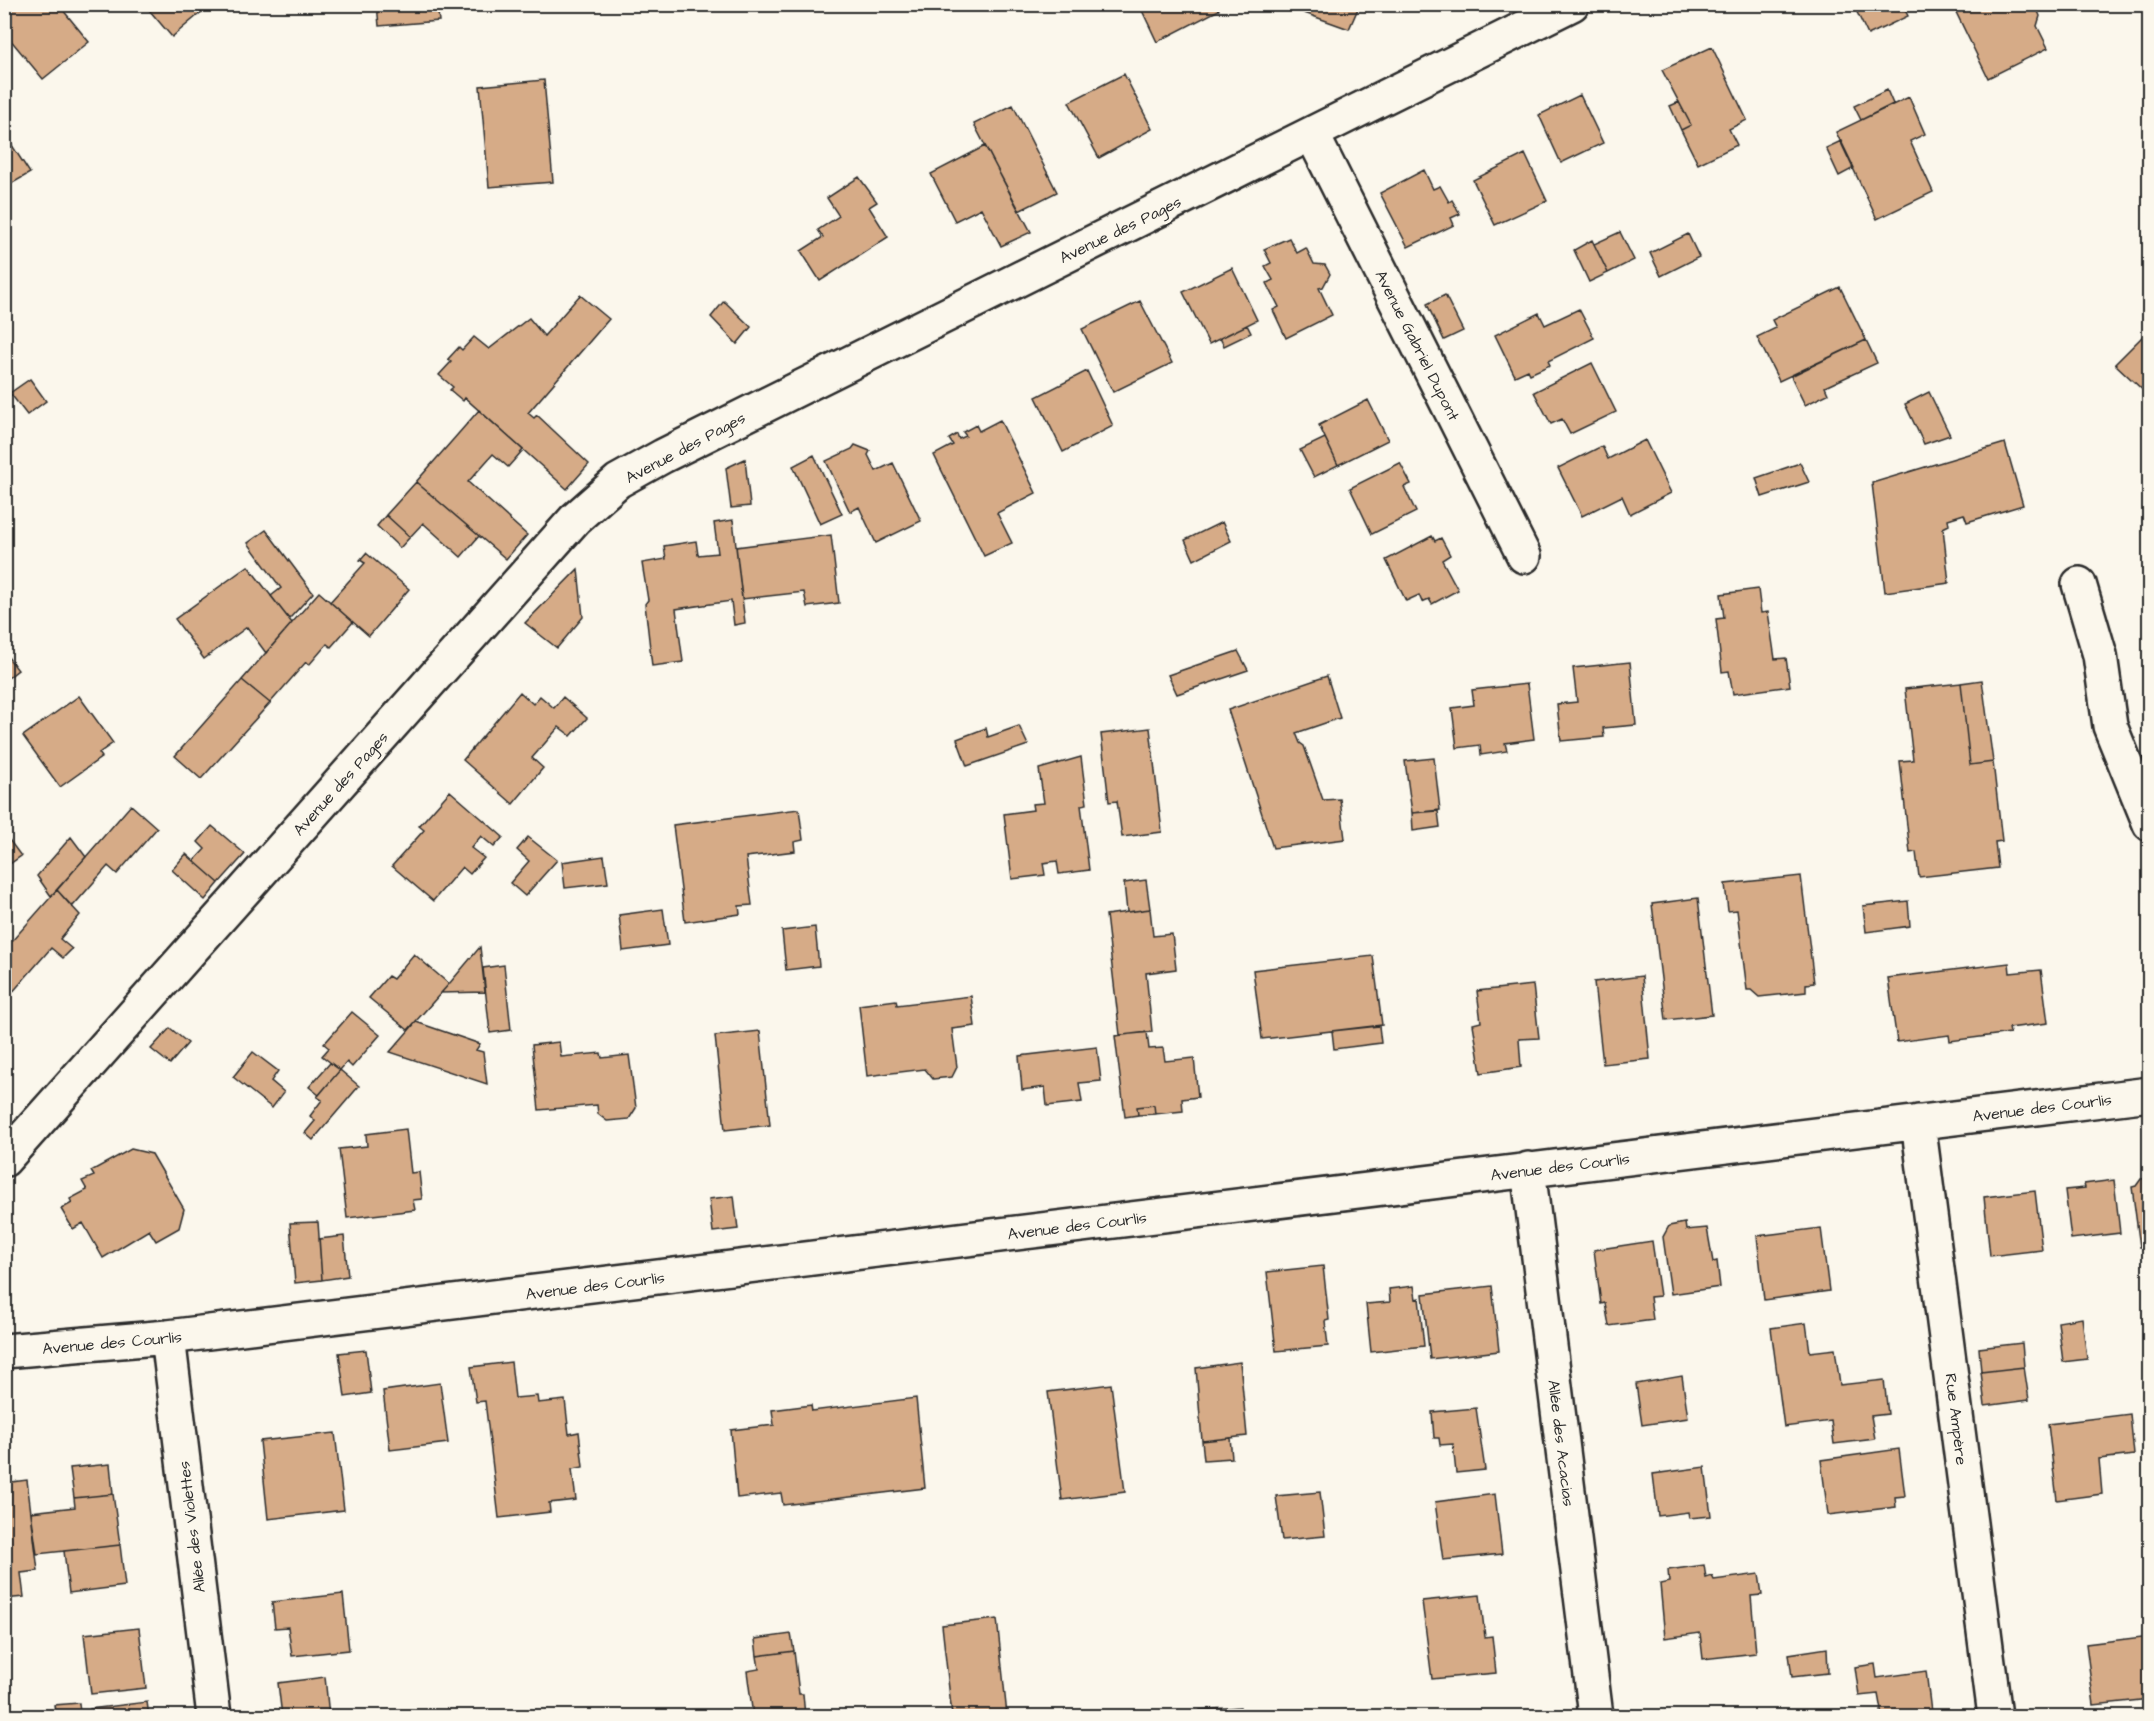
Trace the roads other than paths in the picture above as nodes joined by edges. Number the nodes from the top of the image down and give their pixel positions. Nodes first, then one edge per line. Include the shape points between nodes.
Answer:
1 (1572, 4) edge
2 (1539, 12) edge
3 (1312, 134) junction
4 (1524, 556) dead end
5 (2079, 584) dead end
6 (2150, 824) edge
7 (2150, 1094) edge
8 (1918, 1122) junction
9 (4, 1160) edge
10 (1528, 1170) junction
11 (168, 1337) junction
12 (4, 1351) edge
13 (214, 1716) edge
14 (1596, 1716) edge
15 (1995, 1716) edge

1 - 2 street, Avenue des Pages
2 - 3 street, Avenue des Pages
3 - 4 street, Avenue Gabriel Dupont
3 - 9 street, Avenue des Pages via 673,450 618,481 574,519
5 - 6 street via 2100,655 2110,726
7 - 8 street, Avenue des Courlis
8 - 10 street, Avenue des Courlis
8 - 15 street, Rue Ampère
10 - 11 street, Avenue des Courlis
10 - 14 street, Allée des Acacias
11 - 12 street, Avenue des Courlis
11 - 13 street, Allée des Violettes

